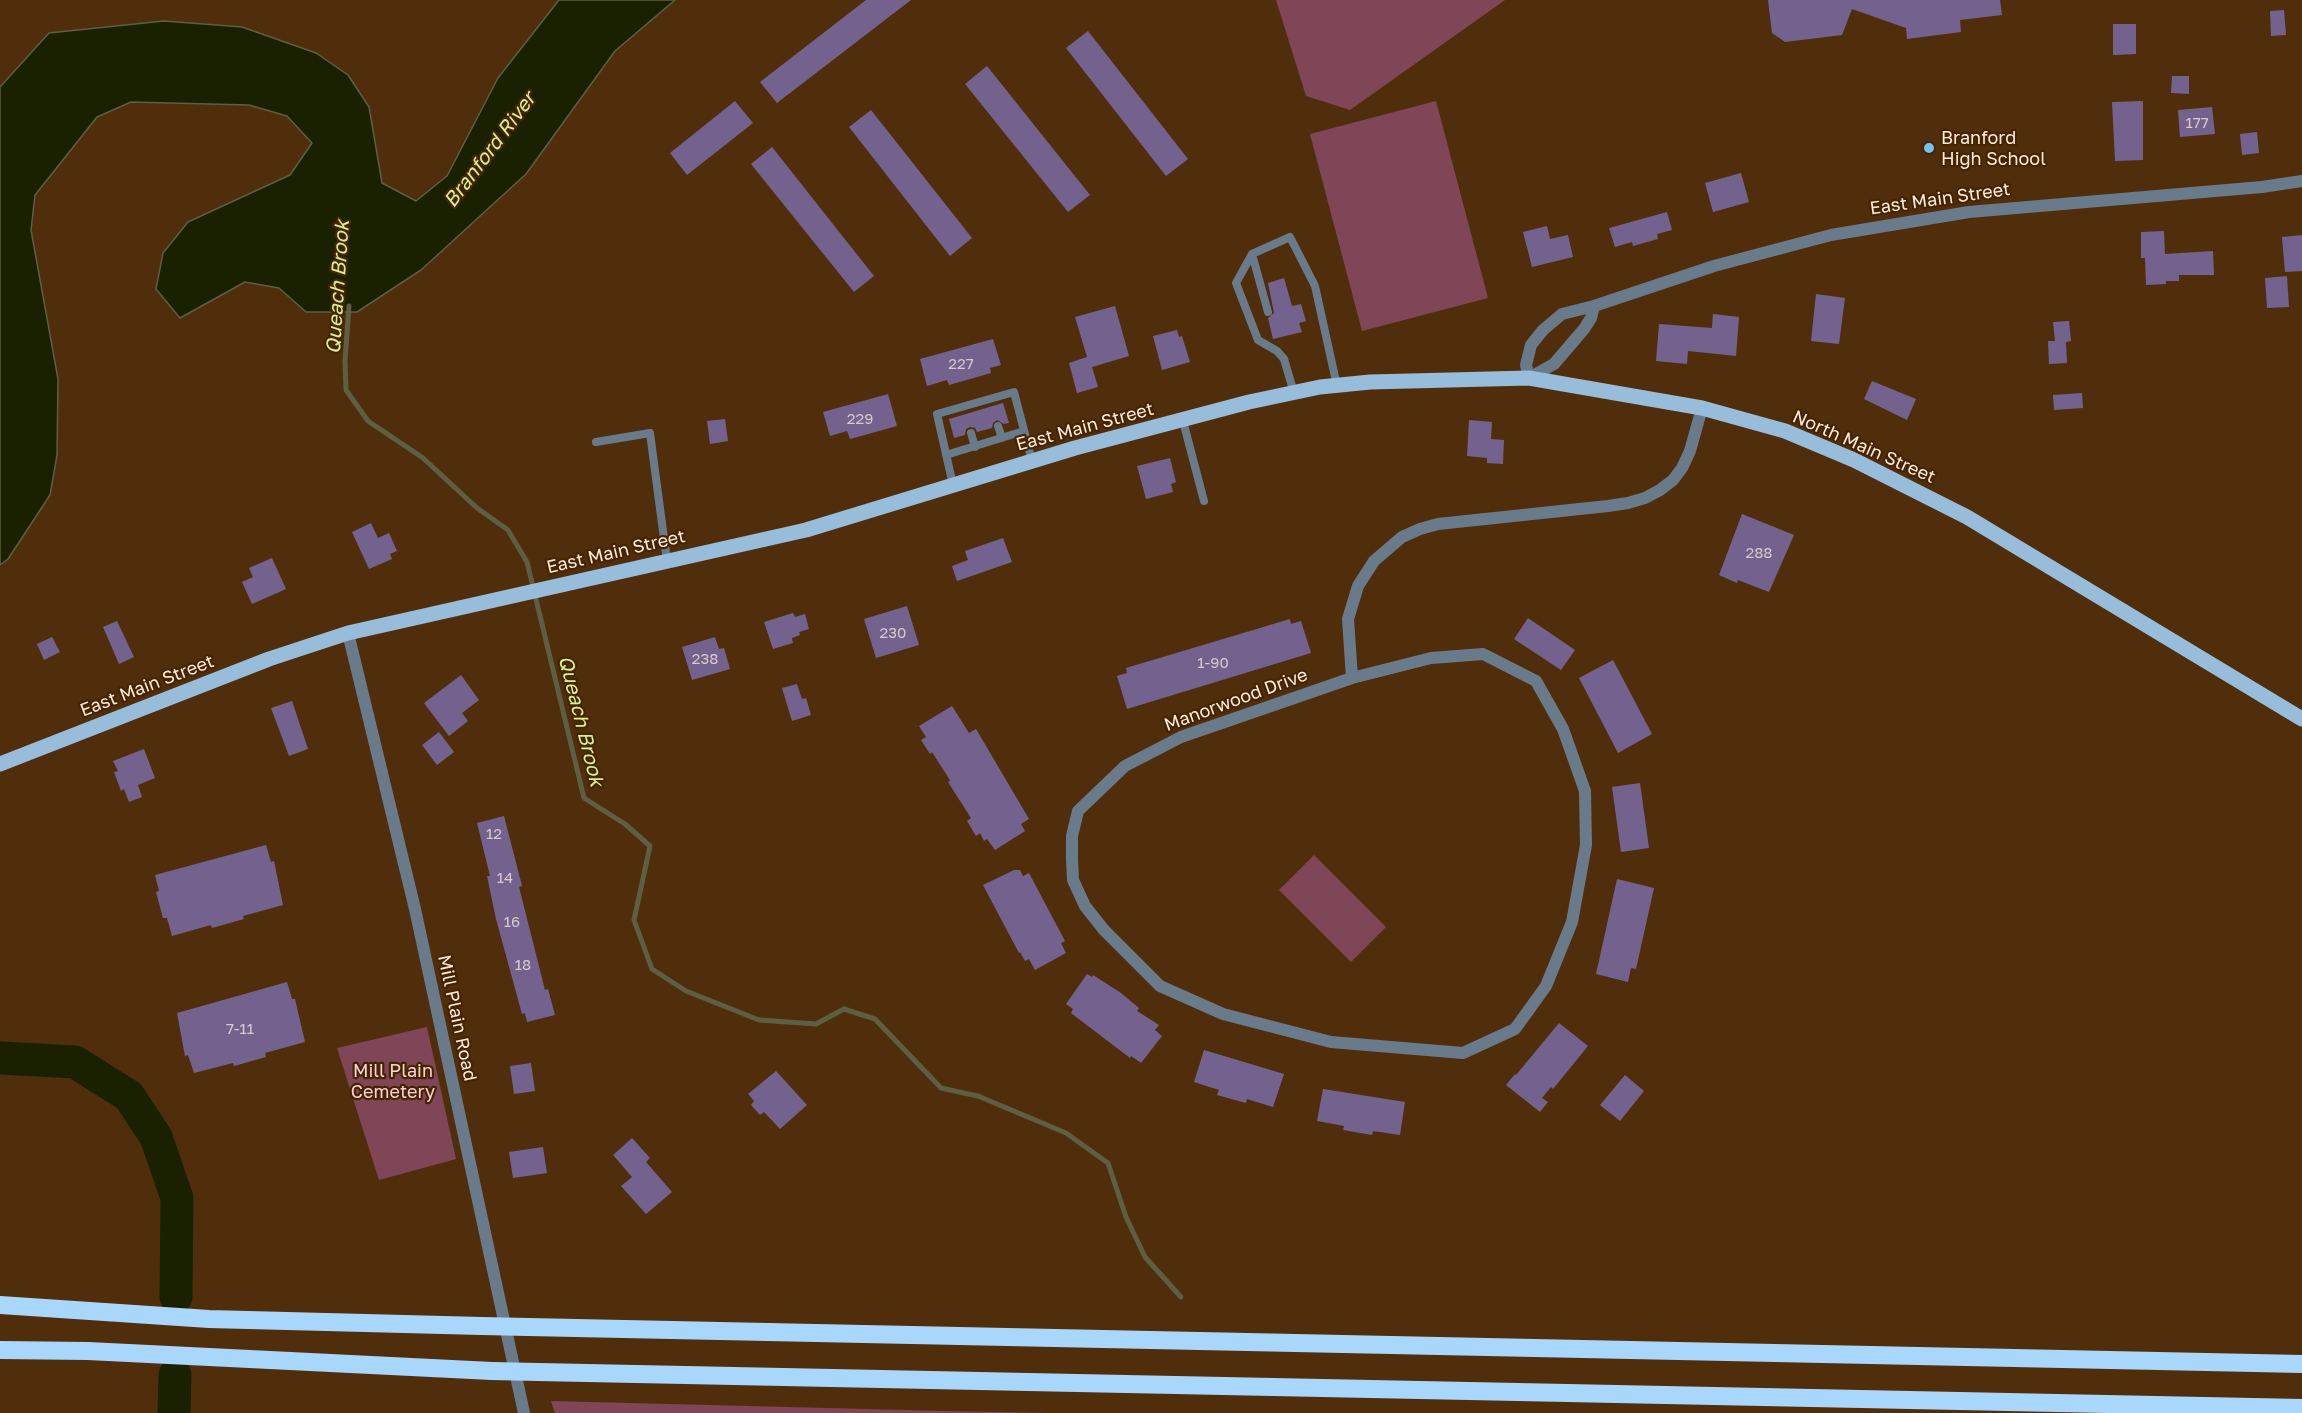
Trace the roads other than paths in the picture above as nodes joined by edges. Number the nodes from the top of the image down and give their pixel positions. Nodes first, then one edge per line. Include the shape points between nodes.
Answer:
1 (2302, 181) edge
2 (1252, 254) junction
3 (1594, 306) junction
4 (1268, 312) dead end
5 (1275, 338) dead end
6 (1273, 349) junction
7 (1529, 378) junction
8 (1337, 386) junction
9 (1293, 393) junction
10 (1249, 402) joint
11 (1702, 408) junction
12 (1182, 421) junction
13 (998, 426) dead end
14 (1024, 431) junction
15 (971, 433) dead end
16 (1002, 438) junction
17 (596, 442) dead end
18 (975, 447) junction
19 (946, 455) junction
20 (1032, 461) junction
21 (953, 485) junction
22 (1204, 501) dead end
23 (667, 561) junction
24 (348, 633) junction
25 (1352, 678) junction
26 (2302, 718) edge
27 (0, 764) edge
28 (0, 1305) edge
29 (0, 1350) edge
30 (2302, 1364) edge
31 (2302, 1408) edge
32 (524, 1413) edge

1 - 3 street, East Main Street via 1968,212 1831,235 1714,266
2 - 4 lane
2 - 6 lane via 1236,283 1257,340
2 - 8 lane via 1290,237 1315,286
3 - 7 street via 1584,329 1554,364
3 - 7 street, East Main Street via 1562,314 1543,330 1528,355
5 - 6 lane
6 - 9 lane via 1284,359
7 - 8 main road, North Main Street
7 - 11 main road, North Main Street
8 - 9 main road, North Main Street
9 - 10 main road, North Main Street
10 - 12 main road, East Main Street
11 - 25 street via 1682,468 1673,480 1645,498 1608,506 1438,524 1402,537 1374,561 1355,595 1348,620
11 - 26 main road, North Main Street via 1785,431 1916,490
12 - 20 main road, East Main Street
12 - 22 lane
13 - 16 lane
14 - 16 lane
14 - 19 lane via 1014,392 991,403 937,414
14 - 20 lane
15 - 18 lane
16 - 18 lane
17 - 23 lane via 650,434
18 - 19 lane
19 - 21 lane
20 - 21 main road, East Main Street
21 - 23 main road, East Main Street via 806,530
23 - 24 main road, East Main Street
24 - 27 main road, East Main Street via 269,659
24 - 32 street, Mill Plain Road via 417,920
25 - 25 street, Manorwood Drive via 1181,736 1125,766 1078,811 1072,836 1073,880 1084,906 1160,986 1223,1014 1330,1042 1463,1053 1515,1029 1546,986 1572,922 1586,845 1585,790 1563,729 1536,681 1483,654 1431,658
28 - 30 highway, bridge via 209,1319 482,1326
29 - 31 highway, bridge via 492,1371

